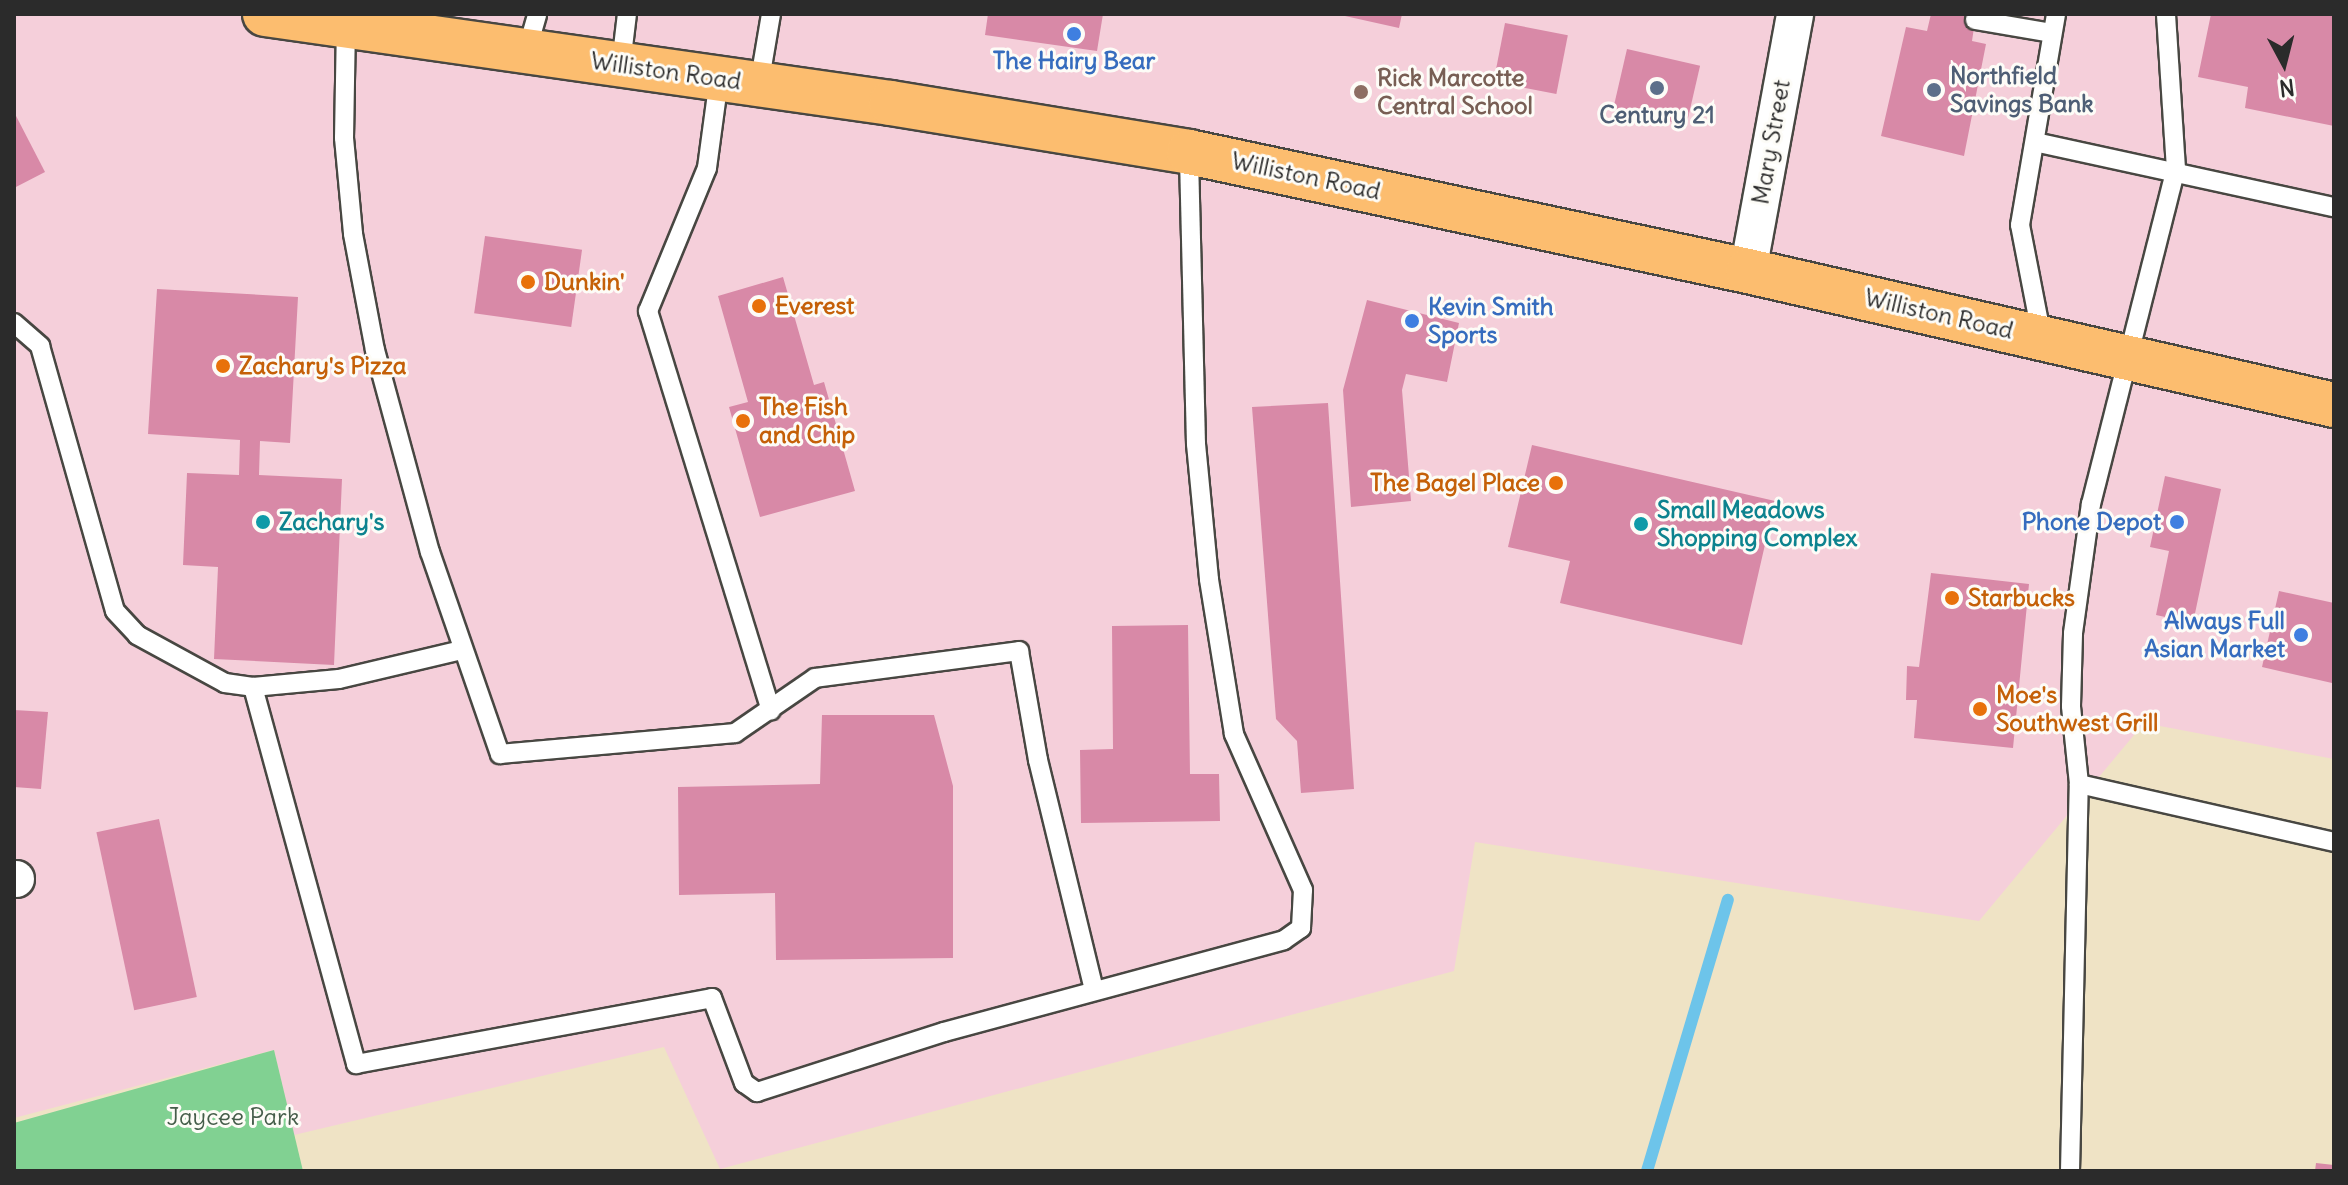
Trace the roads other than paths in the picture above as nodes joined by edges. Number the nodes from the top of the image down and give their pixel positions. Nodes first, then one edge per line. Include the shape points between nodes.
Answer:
1 (271, 14) edge
2 (627, 14) edge
3 (771, 14) edge
4 (1795, 14) edge
5 (2056, 14) edge
6 (2166, 14) edge
7 (1975, 20) dead end
8 (346, 24) junction
9 (532, 32) edge
10 (2051, 33) junction
11 (621, 64) junction
12 (739, 82) junction
13 (2035, 142) junction
14 (1189, 152) junction
15 (2176, 169) junction
16 (2334, 207) edge
17 (1748, 271) junction
18 (14, 323) edge
19 (2042, 338) junction
20 (2130, 358) junction
21 (2334, 405) edge
22 (462, 650) junction
23 (253, 687) junction
24 (771, 710) junction
25 (2079, 784) junction
26 (2334, 842) edge
27 (1094, 990) junction
28 (2070, 1171) edge

1 - 8 main road, Williston Road
2 - 11 lane
3 - 12 lane
4 - 17 street, Mary Street
5 - 10 lane
6 - 15 lane
7 - 10 lane
8 - 9 main road, Williston Road
8 - 22 lane via 344,138 353,234 398,441
9 - 11 main road, Williston Road
10 - 13 lane
11 - 12 main road, Williston Road
12 - 14 main road, Williston Road
12 - 24 lane via 648,311
13 - 15 lane
13 - 19 lane via 2020,225
14 - 17 main road, Williston Road
14 - 27 lane via 1196,444 1226,710 1303,890 1304,909 1301,928 1284,940
15 - 16 lane
15 - 20 lane
17 - 19 main road, Williston Road
18 - 23 lane via 40,346 115,611 137,635 225,683
19 - 20 main road, Williston Road
20 - 21 main road, Williston Road
20 - 25 lane via 2091,504 2073,633 2071,706
22 - 23 lane via 339,679
22 - 24 lane via 500,754 735,733
23 - 27 lane via 356,1064 712,998 744,1083 757,1092
24 - 27 lane via 815,678 1019,651 1045,789
25 - 26 lane
25 - 28 lane

